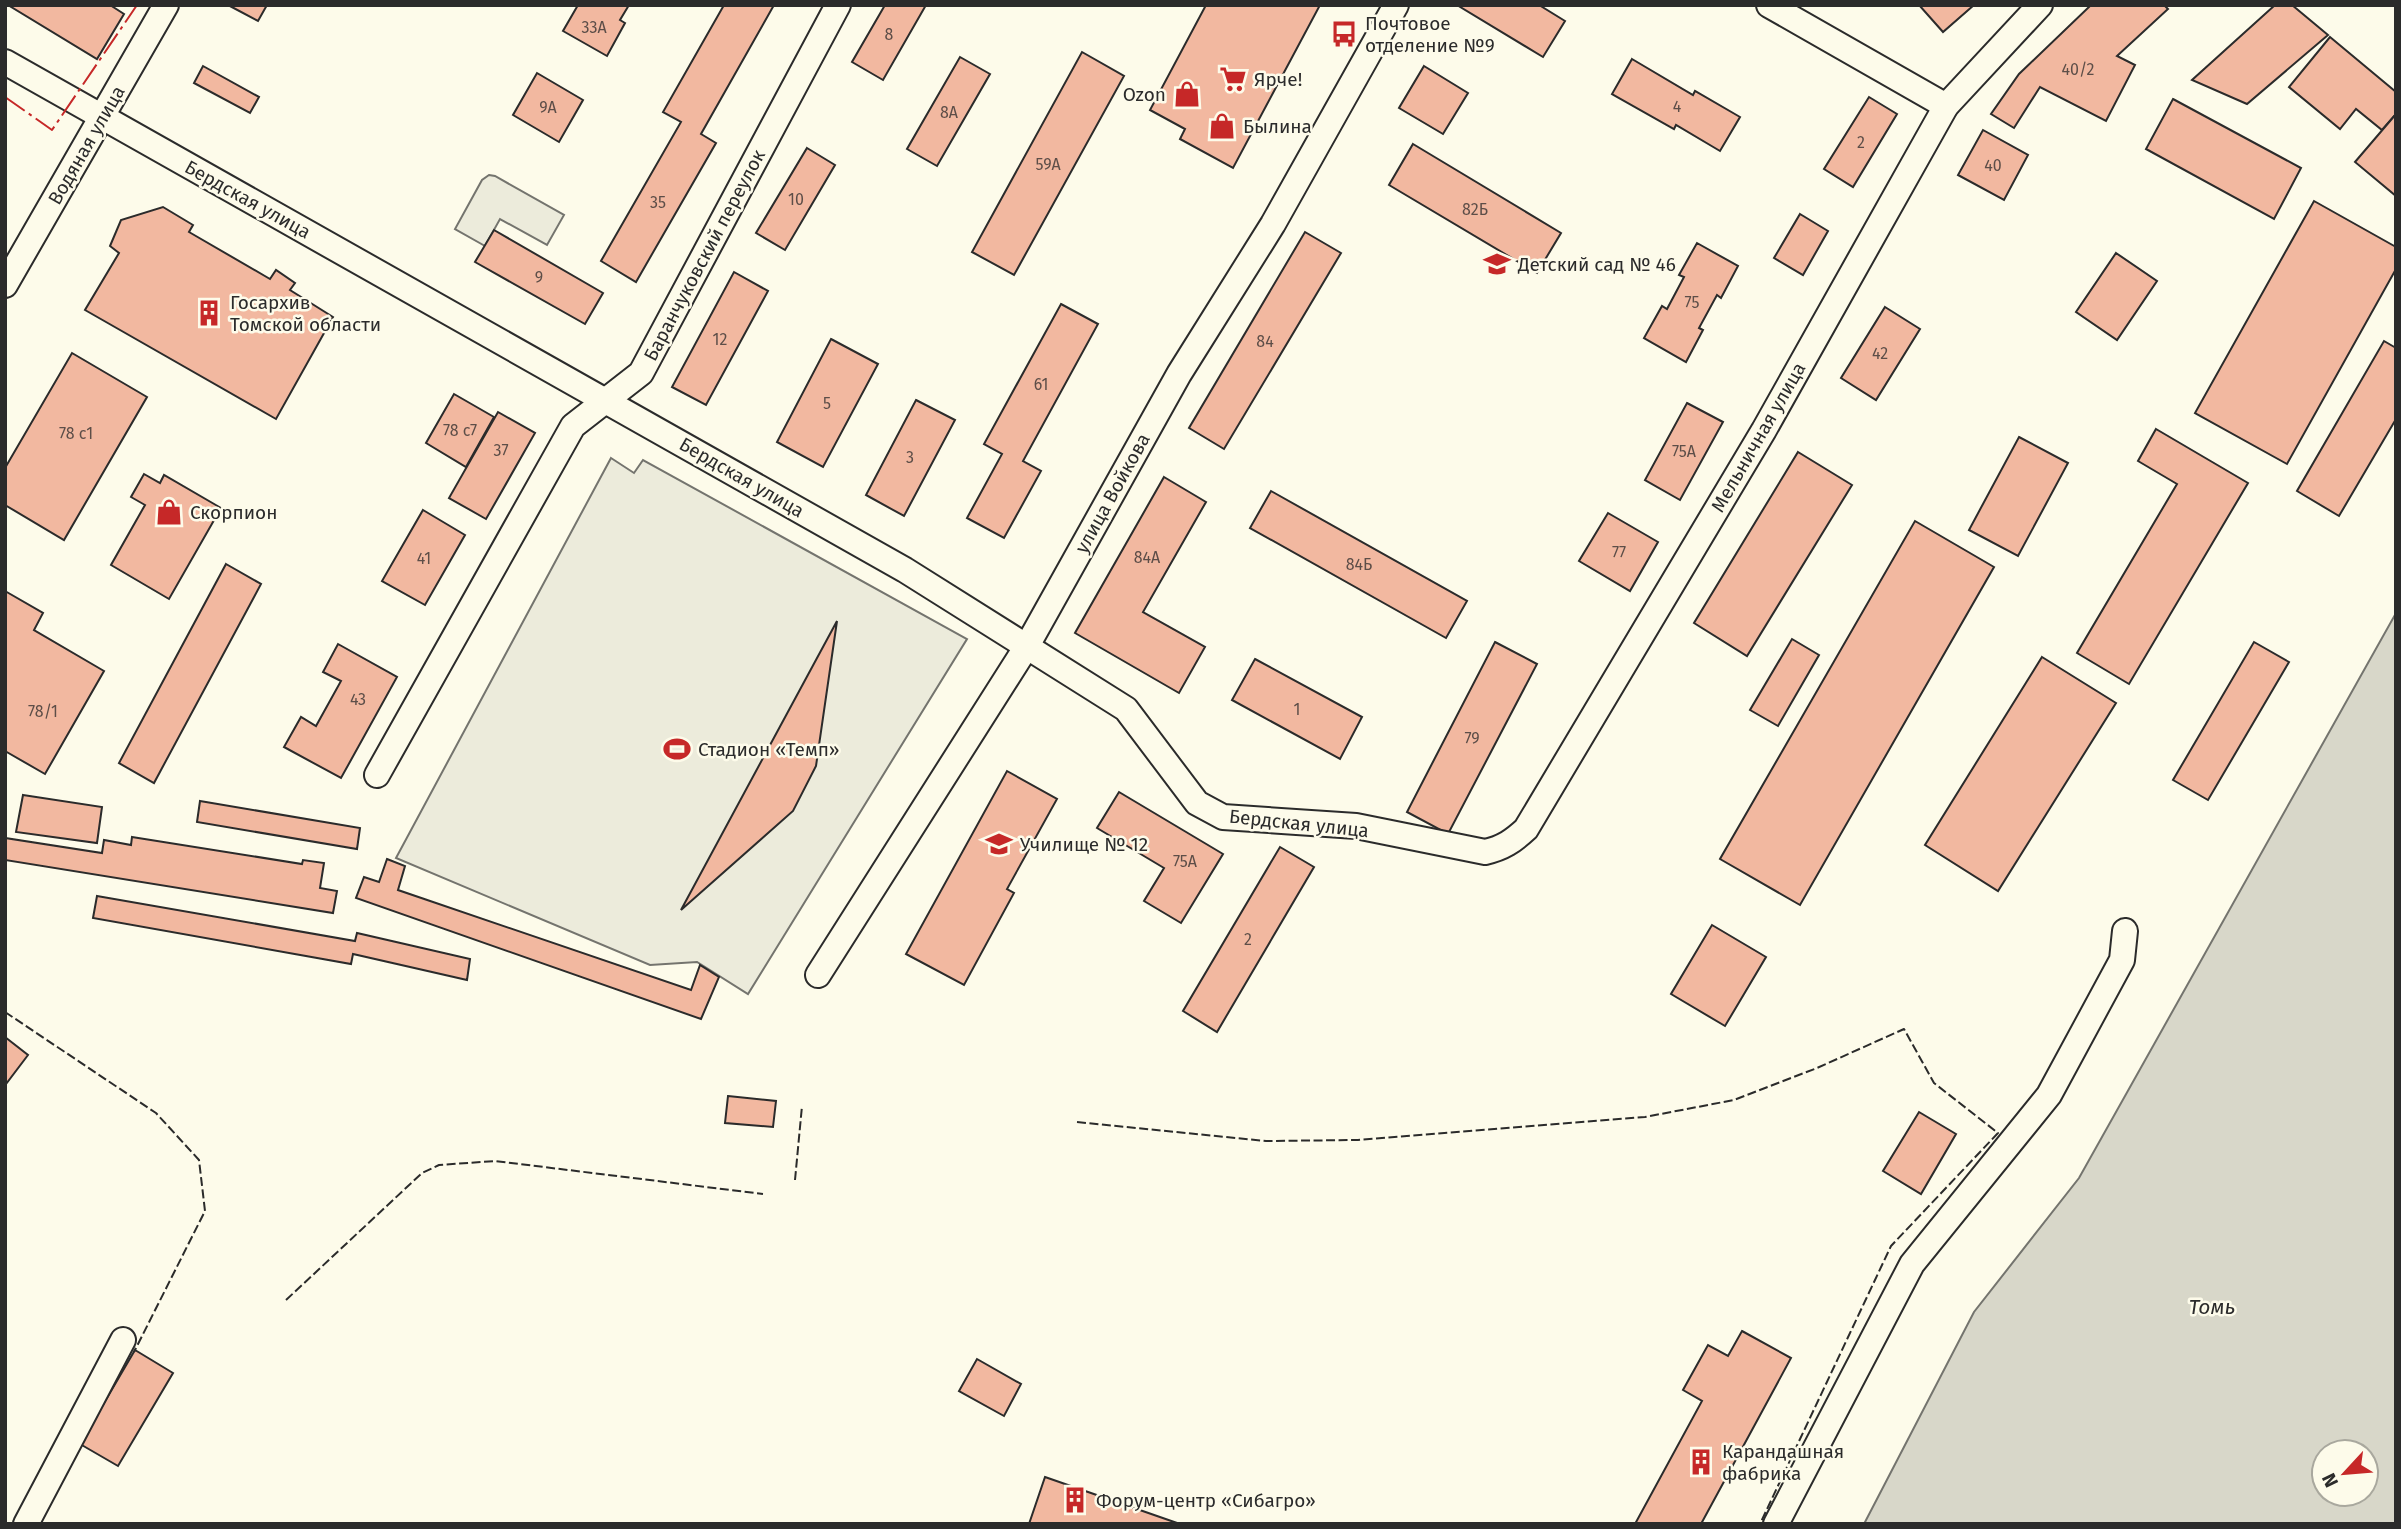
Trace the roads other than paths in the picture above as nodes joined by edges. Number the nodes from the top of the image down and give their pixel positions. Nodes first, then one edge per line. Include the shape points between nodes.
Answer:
1 (166, 5) edge
2 (838, 5) edge
3 (1396, 5) edge
4 (1769, 5) edge
5 (2040, 5) edge
6 (5, 62) edge
7 (1946, 106) junction
8 (102, 117) junction
9 (5, 285) edge
10 (606, 400) junction
11 (1027, 646) junction
12 (377, 775) dead end
13 (1471, 850) joint
14 (2125, 931) dead end
15 (818, 975) dead end
16 (123, 1340) dead end
17 (26, 1524) edge
18 (1776, 1524) edge

1 - 8 street, Водяная улица
2 - 10 street, Баранчуковский переулок via 641,373
3 - 11 street, улица Войкова via 1273,224 1179,374
4 - 7 street
5 - 7 street, Мельничная улица
6 - 8 street, Бердская улица
7 - 13 street, Мельничная улица via 1764,430 1526,829 1500,848
8 - 9 street, Водяная улица
8 - 10 street, Бердская улица
10 - 11 street, Бердская улица via 905,570
10 - 12 street, Баранчуковский переулок via 573,426
11 - 13 street, Бердская улица via 1126,709 1197,803 1223,817 1356,826
11 - 15 street, улица Войкова
14 - 18 street via 2122,960 2049,1095 1912,1264
16 - 17 street

